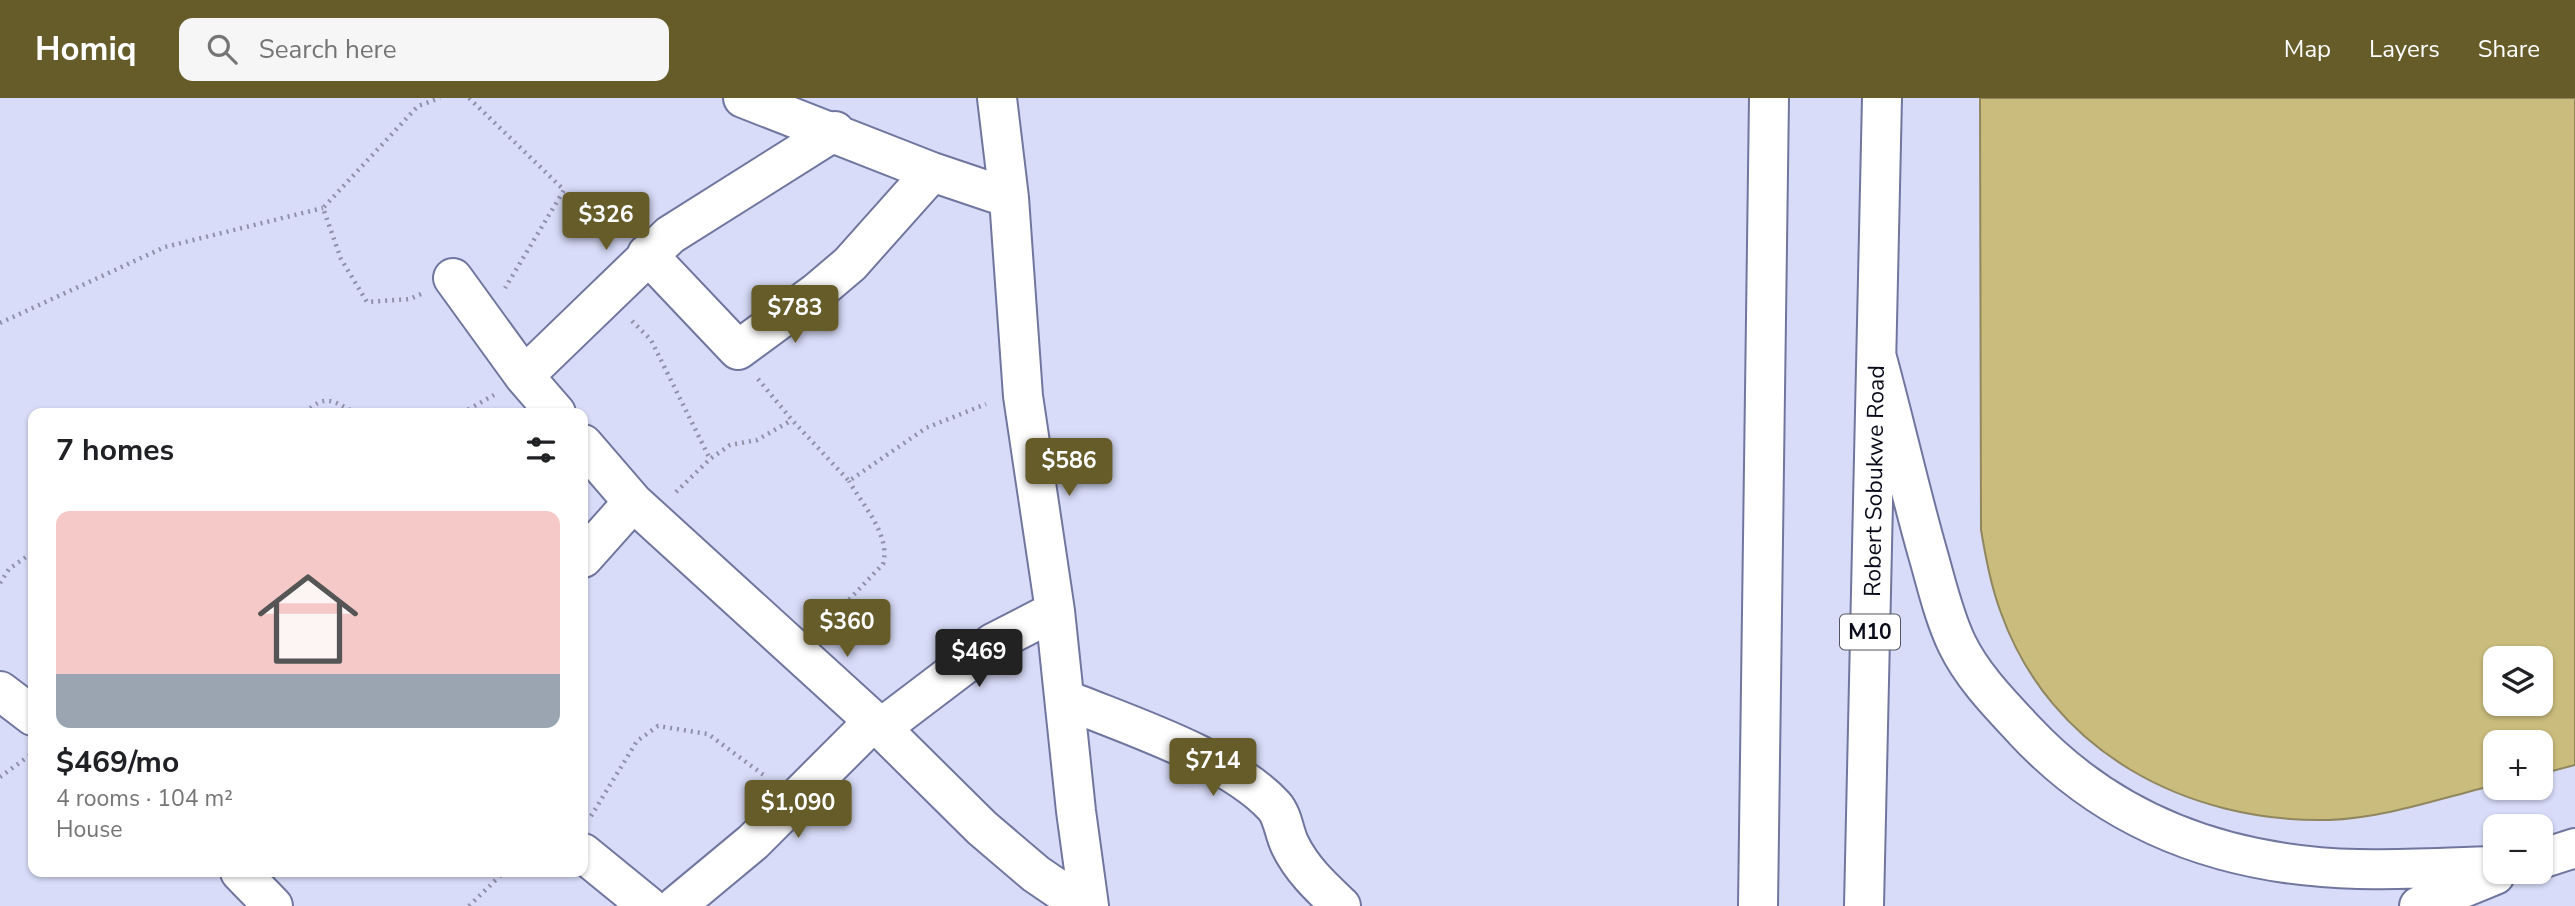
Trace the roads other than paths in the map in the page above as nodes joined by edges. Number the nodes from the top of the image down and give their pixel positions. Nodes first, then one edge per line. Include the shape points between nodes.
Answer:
1 (744, 98) edge
2 (997, 98) edge
3 (1769, 98) edge
4 (1882, 98) edge
5 (835, 131) junction
6 (932, 172) junction
7 (1009, 198) junction
8 (647, 254) junction
9 (453, 278) road end
10 (1877, 358) junction
11 (524, 376) junction
12 (552, 408) edge
13 (588, 450) edge
14 (642, 509) junction
15 (588, 554) edge
16 (1055, 611) junction
17 (0, 691) edge
18 (1067, 700) junction
19 (28, 712) edge
20 (877, 725) junction
21 (588, 841) edge
22 (2575, 848) edge
23 (2553, 855) edge
24 (2483, 866) edge
25 (245, 877) edge
26 (2483, 880) edge
27 (274, 906) edge
28 (648, 906) edge
29 (676, 906) edge
30 (1083, 906) edge
31 (1090, 906) edge
32 (1341, 906) edge
33 (1758, 906) edge
34 (1864, 906) edge
35 (2419, 906) edge

1 - 5 street
2 - 7 street
3 - 33 street
4 - 10 street, Robert Sobukwe Road / M10
5 - 6 street
5 - 8 street via 738,189
6 - 7 street
6 - 8 street via 850,264 737,350
7 - 16 street via 1023,396
8 - 11 street
9 - 11 street
10 - 24 street via 1920,525 1957,644 1989,693 2056,765 2108,802 2159,830 2224,851 2357,869
10 - 34 street, Robert Sobukwe Road / M10
11 - 12 street
13 - 14 street
14 - 15 street
14 - 20 street
16 - 18 street
16 - 20 street via 993,643
17 - 19 street
18 - 31 street
18 - 32 street via 1207,760 1256,788 1277,809 1290,846 1311,878
20 - 29 street
20 - 30 street via 982,828 1035,874
21 - 28 street
22 - 23 street
25 - 27 street
26 - 35 street

